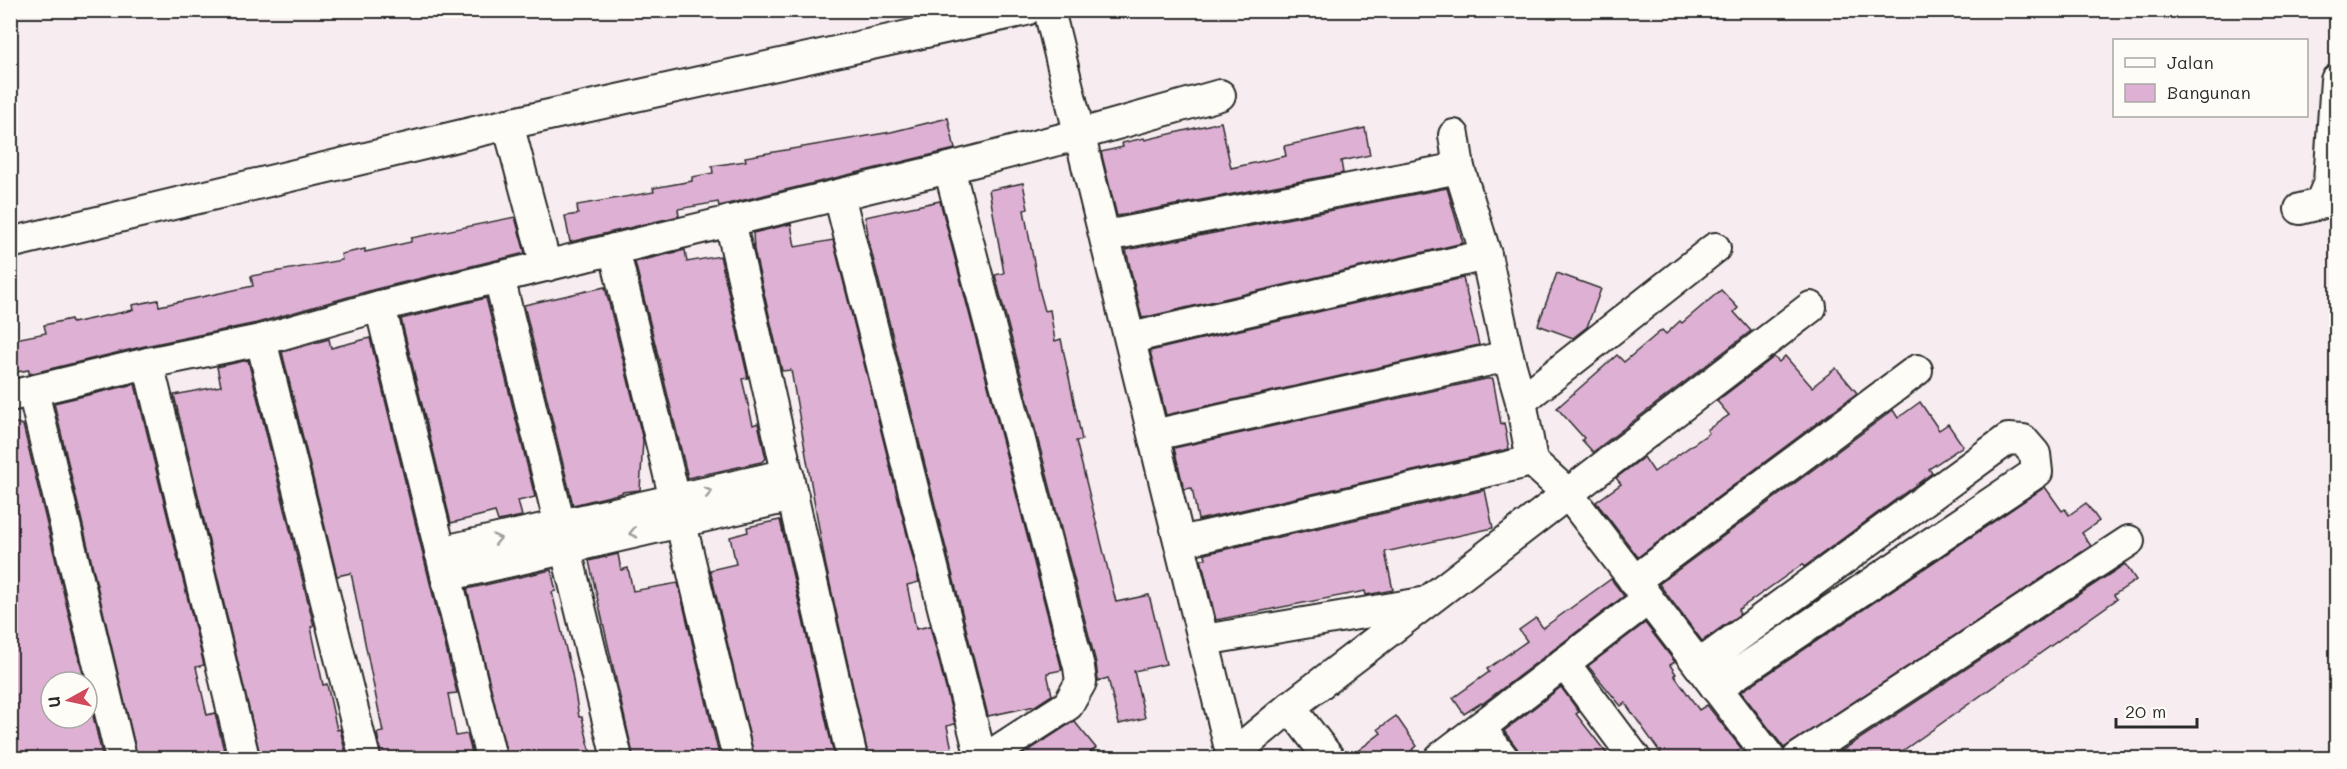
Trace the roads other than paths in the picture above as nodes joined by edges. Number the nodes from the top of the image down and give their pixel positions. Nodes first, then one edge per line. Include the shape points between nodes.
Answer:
1 (1026, 10) edge
2 (1049, 10) edge
3 (2337, 80) edge
4 (1220, 94) dead end
5 (508, 124) junction
6 (1081, 134) junction
7 (1454, 135) dead end
8 (949, 168) junction
9 (1459, 168) junction
10 (839, 195) junction
11 (2300, 209) dead end
12 (730, 221) junction
13 (1106, 236) junction
14 (10, 243) edge
15 (1715, 248) dead end
16 (614, 249) junction
17 (1486, 255) junction
18 (546, 266) junction
19 (499, 278) junction
20 (380, 306) junction
21 (1811, 307) dead end
22 (1131, 338) junction
23 (261, 340) junction
24 (1508, 356) junction
25 (148, 363) junction
26 (1917, 370) dead end
27 (22, 393) edge
28 (1521, 401) junction
29 (1154, 435) junction
30 (1532, 461) junction
31 (790, 485) junction
32 (1568, 494) junction
33 (678, 511) junction
34 (563, 537) junction
35 (2129, 541) dead end
36 (1180, 542) junction
37 (443, 564) junction
38 (1641, 590) junction
39 (1426, 602) junction
40 (1204, 640) junction
41 (1564, 663) junction
42 (1707, 677) junction
43 (1290, 707) junction
44 (1480, 728) junction
45 (1231, 758) edge
46 (122, 759) edge
47 (244, 759) edge
48 (364, 759) edge
49 (491, 759) edge
50 (617, 759) edge
51 (738, 759) edge
52 (852, 759) edge
53 (981, 759) edge
54 (986, 759) edge
55 (1329, 759) edge
56 (1440, 759) edge
57 (1503, 759) edge
58 (1635, 759) edge
59 (1770, 759) edge
60 (1798, 759) edge

1 - 5 street
2 - 6 street
3 - 11 street via 2330,182 2319,204
4 - 6 street
5 - 14 street
5 - 18 street
6 - 8 street
6 - 13 street
7 - 9 street
8 - 10 street
8 - 54 street via 1081,682 1068,705
9 - 13 street
9 - 17 street
10 - 12 street
10 - 53 street
12 - 16 street
12 - 31 street
13 - 22 street
15 - 28 street
16 - 18 street
16 - 33 street
17 - 22 street
17 - 24 street
18 - 19 street
19 - 20 street
19 - 34 street
20 - 23 street
20 - 37 street
21 - 32 street
22 - 29 street
23 - 25 street
23 - 48 street
24 - 28 street
24 - 29 street
25 - 27 street
25 - 47 street
26 - 38 street
27 - 46 street
28 - 30 street
29 - 36 street
30 - 32 street
30 - 36 street
31 - 33 street
31 - 52 street
32 - 38 street
32 - 39 street
33 - 34 street
33 - 51 street
34 - 37 street
34 - 50 street
35 - 60 street
36 - 40 street
37 - 49 street
38 - 41 street
38 - 42 street
39 - 40 street
39 - 43 street
40 - 45 street
41 - 44 street
41 - 58 street
42 - 42 street via 2008,439 2023,440 2035,454 2037,472
42 - 59 street
43 - 45 street
43 - 55 street
44 - 56 street
44 - 57 street

